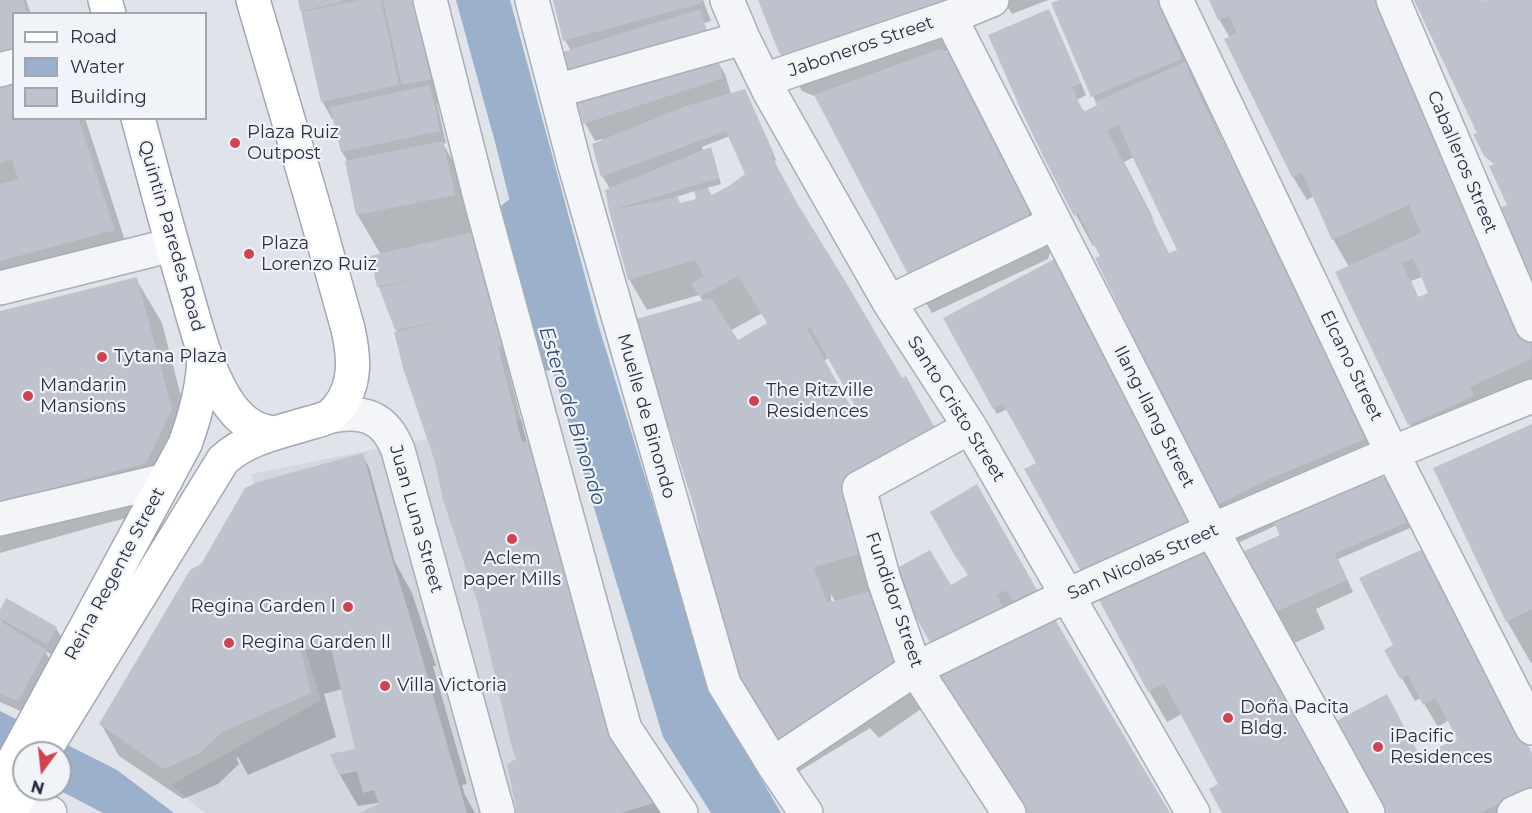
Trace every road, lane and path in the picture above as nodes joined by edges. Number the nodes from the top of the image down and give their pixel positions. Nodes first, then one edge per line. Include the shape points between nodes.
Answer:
1 (253, 0) edge
2 (430, 0) edge
3 (532, 0) edge
4 (727, 0) edge
5 (992, 0) edge
6 (1176, 0) edge
7 (1393, 0) edge
8 (950, 17) junction
9 (743, 38) junction
10 (764, 80) junction
11 (556, 91) junction
12 (139, 120) edge
13 (1054, 224) junction
14 (172, 245) junction
15 (0, 288) edge
16 (889, 302) junction
17 (1532, 325) edge
18 (204, 353) junction
19 (1532, 396) edge
20 (331, 416) junction
21 (970, 427) junction
22 (276, 433) junction
23 (1392, 453) junction
24 (166, 480) junction
25 (0, 519) edge
26 (1212, 530) junction
27 (1068, 595) junction
28 (915, 669) junction
29 (1532, 729) edge
30 (43, 738) edge
31 (773, 764) junction
32 (18, 801) edge
33 (1532, 805) edge
34 (50, 813) edge
35 (498, 813) edge
36 (681, 813) edge
37 (806, 813) edge
38 (1009, 813) edge
39 (1193, 813) edge
40 (1368, 813) edge
41 (1514, 813) edge

1 - 20 main road via 352,347 354,364 349,390
2 - 36 street via 625,729
3 - 11 street, Muelle de Binondo
4 - 9 street, Santo Cristo Street
5 - 8 street, Jaboneros Street
6 - 23 street, Elcano Street
7 - 17 street, Caballeros Street
8 - 10 street, Jaboneros Street
8 - 13 street, Ilang-Ilang Street
9 - 10 street, Santo Cristo Street
9 - 11 street
10 - 16 street, Santo Cristo Street
11 - 31 street, Muelle de Binondo via 724,684
12 - 14 main road, Quintin Paredes Road
13 - 16 street
13 - 26 street, Ilang-Ilang Street
14 - 15 street
14 - 18 main road, Quintin Paredes Road
16 - 21 street, Santo Cristo Street
18 - 22 main road via 222,392 238,414 255,428
18 - 24 main road, Reina Regente Street via 196,412
19 - 23 street, San Nicolas Street
20 - 22 main road
20 - 35 street, Juan Luna Street via 374,418 393,437
21 - 27 street, Santo Cristo Street
21 - 28 street, Fundidor Street via 859,488 884,580
22 - 30 main road, Reina Regente Street via 241,446 223,460
23 - 26 street, San Nicolas Street
23 - 29 street, Elcano Street
24 - 25 street
24 - 30 main road, Reina Regente Street
26 - 27 street, San Nicolas Street
26 - 40 street, Ilang-Ilang Street
27 - 28 street, San Nicolas Street
27 - 39 street, Santo Cristo Street
28 - 31 street, San Nicolas Street
28 - 38 street, Fundidor Street
31 - 37 street, Muelle de Binondo
32 - 34 street
33 - 41 street

